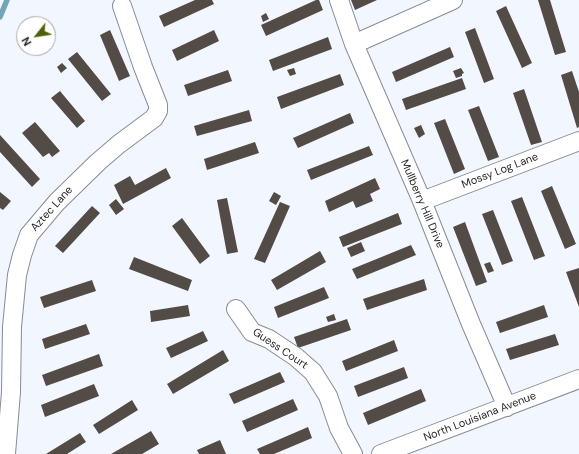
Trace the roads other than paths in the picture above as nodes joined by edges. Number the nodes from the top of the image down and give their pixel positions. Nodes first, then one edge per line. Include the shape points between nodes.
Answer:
1 (339, 0) edge
2 (452, 0) edge
3 (122, 6) dead end
4 (354, 44) junction
5 (579, 141) edge
6 (422, 201) junction
7 (236, 309) dead end
8 (579, 379) edge
9 (507, 406) junction
10 (6, 454) edge
11 (353, 454) edge
12 (381, 454) edge

1 - 4 street, Mullberry Hill Drive
2 - 4 street
3 - 10 street, Aztec Lane via 158,111 154,118 119,144 81,178 28,235 17,275
4 - 6 street, Mullberry Hill Drive
5 - 6 street, Mossy Log Lane
6 - 9 street, Mullberry Hill Drive
7 - 11 street, Guess Court via 252,332 269,339 313,372 328,396 339,428
8 - 9 street, North Louisiana Avenue
9 - 12 street, North Louisiana Avenue

